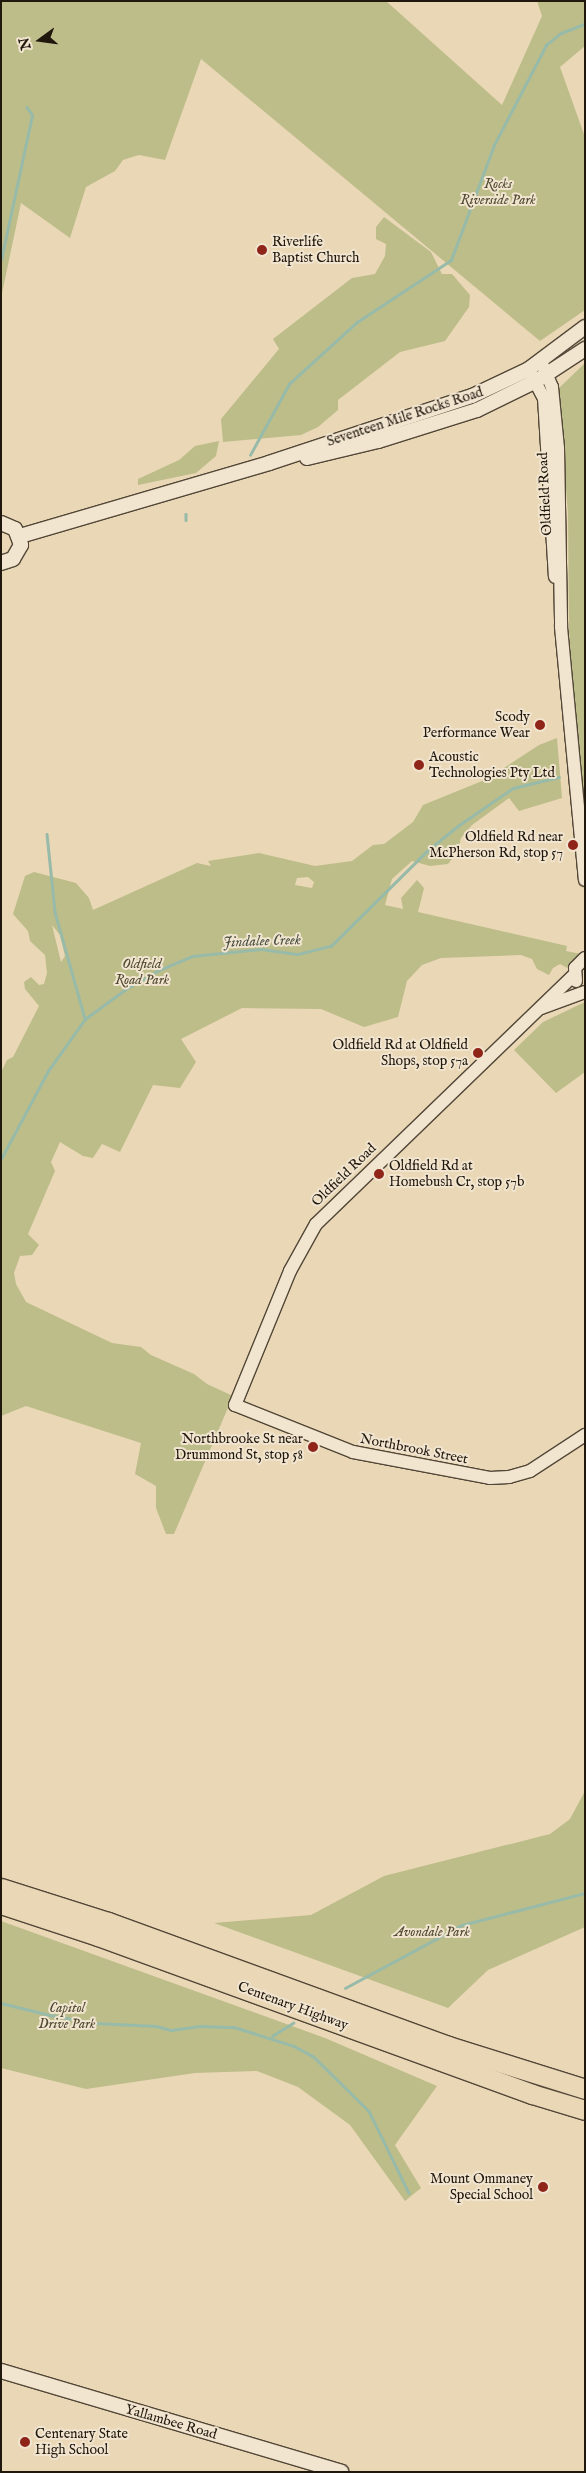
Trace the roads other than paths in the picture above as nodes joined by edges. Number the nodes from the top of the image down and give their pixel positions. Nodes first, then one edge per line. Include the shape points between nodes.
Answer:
1 (585, 327) edge
2 (585, 349) edge
3 (538, 375) junction
4 (1, 523) edge
5 (20, 536) junction
6 (1, 563) edge
7 (585, 880) edge
8 (585, 958) edge
9 (574, 974) junction
10 (585, 991) edge
11 (536, 1010) junction
12 (235, 1405) joint
13 (585, 1435) edge
14 (1, 1888) edge
15 (1, 1904) edge
16 (585, 2088) edge
17 (585, 2110) edge
18 (1, 2371) edge
19 (341, 2472) edge

1 - 3 main road, Seventeen Mile Rocks Road via 540,361
2 - 3 main road, Seventeen Mile Rocks Road
3 - 5 main road, Seventeen Mile Rocks Road via 477,410 413,430 270,464
3 - 7 street, Oldfield Road via 544,398 556,606 562,627
4 - 5 main road via 12,526
5 - 6 main road via 17,555
8 - 9 street, Oldfield Road via 578,963
9 - 10 street
9 - 11 street, Oldfield Road
10 - 11 street, Oldfield Road
11 - 12 street, Oldfield Road via 316,1224 290,1271
12 - 13 street, Northbrook Street via 352,1452 490,1478 530,1471
14 - 16 highway, Centenary Highway via 108,1922 448,2046
15 - 17 highway, Centenary Highway via 98,1936 532,2094
18 - 19 main road, Yallambee Road

